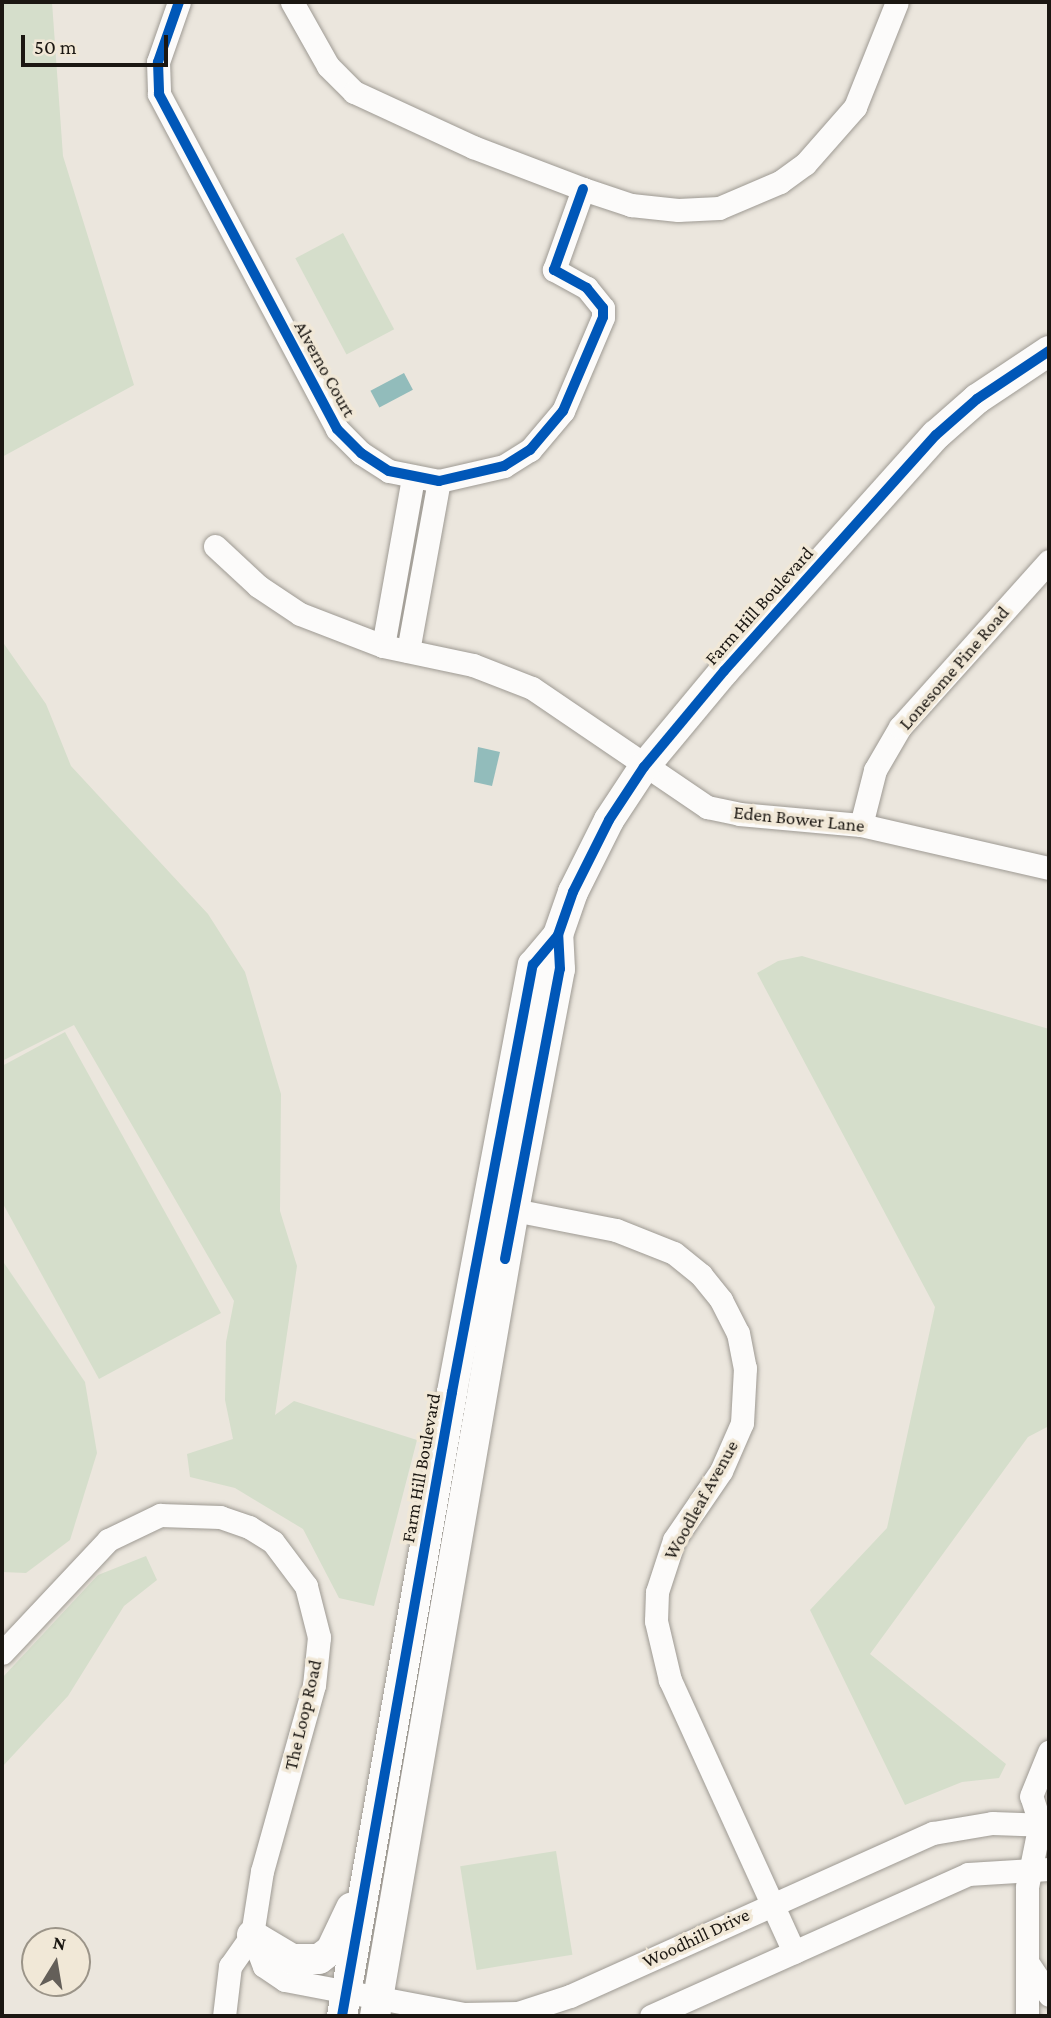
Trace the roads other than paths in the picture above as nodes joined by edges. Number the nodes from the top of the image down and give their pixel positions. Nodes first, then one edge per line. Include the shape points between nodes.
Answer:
1 (179, 2) edge
2 (292, 2) edge
3 (897, 2) edge
4 (583, 189) junction
5 (1049, 351) edge
6 (413, 477) junction
7 (439, 481) junction
8 (215, 546) dead end
9 (1049, 561) edge
10 (383, 646) junction
11 (408, 651) junction
12 (644, 766) junction
13 (861, 825) junction
14 (1049, 868) edge
15 (558, 935) junction
16 (514, 1210) junction
17 (2, 1653) edge
18 (1049, 1752) edge
19 (1046, 1822) edge
20 (374, 1845) junction
21 (1039, 1868) edge
22 (772, 1903) junction
23 (252, 1935) junction
24 (794, 1952) junction
25 (1029, 1965) junction
26 (1049, 1995) edge
27 (344, 2004) edge
28 (376, 2008) edge
29 (224, 2016) edge
30 (651, 2016) edge
31 (1027, 2016) edge

1 - 6 street, Alverno Court via 158,62 159,94 337,429 361,453 389,471
2 - 4 street via 328,66 354,92 473,147
3 - 4 street via 855,107 829,141 780,182 719,208 678,210 631,205
4 - 7 street, Alverno Court via 554,270 587,288 603,308 603,317 564,411 530,450 504,466
5 - 12 main road, Farm Hill Boulevard via 977,399 936,435 743,648
6 - 7 street, Alverno Court
6 - 10 street
7 - 11 street
8 - 10 street, Eden Bower Lane via 258,586 300,614
9 - 13 street, Lonesome Pine Road via 900,727 875,770
10 - 11 street, Eden Bower Lane
11 - 12 street, Eden Bower Lane via 472,664 533,688
12 - 13 street, Eden Bower Lane via 707,807
12 - 15 main road, Farm Hill Boulevard via 596,844
13 - 14 street, Eden Bower Lane
15 - 16 main road, Farm Hill Boulevard via 560,969
15 - 20 main road, Farm Hill Boulevard via 533,965 452,1392
16 - 22 street, Woodleaf Avenue via 616,1230 674,1253 715,1292 738,1333 745,1368 742,1423 721,1471 674,1540 657,1592 656,1621 670,1679
16 - 28 main road, Farm Hill Boulevard
17 - 23 street, The Loop Road via 108,1540 160,1515 190,1513 239,1524 273,1542 290,1562 316,1615 318,1658 262,1871
18 - 19 street via 1031,1796
19 - 21 street
19 - 22 street, Woodhill Drive via 992,1823 933,1833
20 - 23 main road via 331,1950 306,1962 292,1959
20 - 27 main road, Farm Hill Boulevard
21 - 24 street via 968,1874
21 - 25 street
22 - 24 street, Woodleaf Avenue
22 - 28 street, Woodhill Drive via 570,1996 518,2013
23 - 27 street, Woodhill Drive via 264,1966 285,1980
23 - 29 street via 230,1966
24 - 30 street
25 - 26 street
25 - 31 street
27 - 28 street, Woodhill Drive

